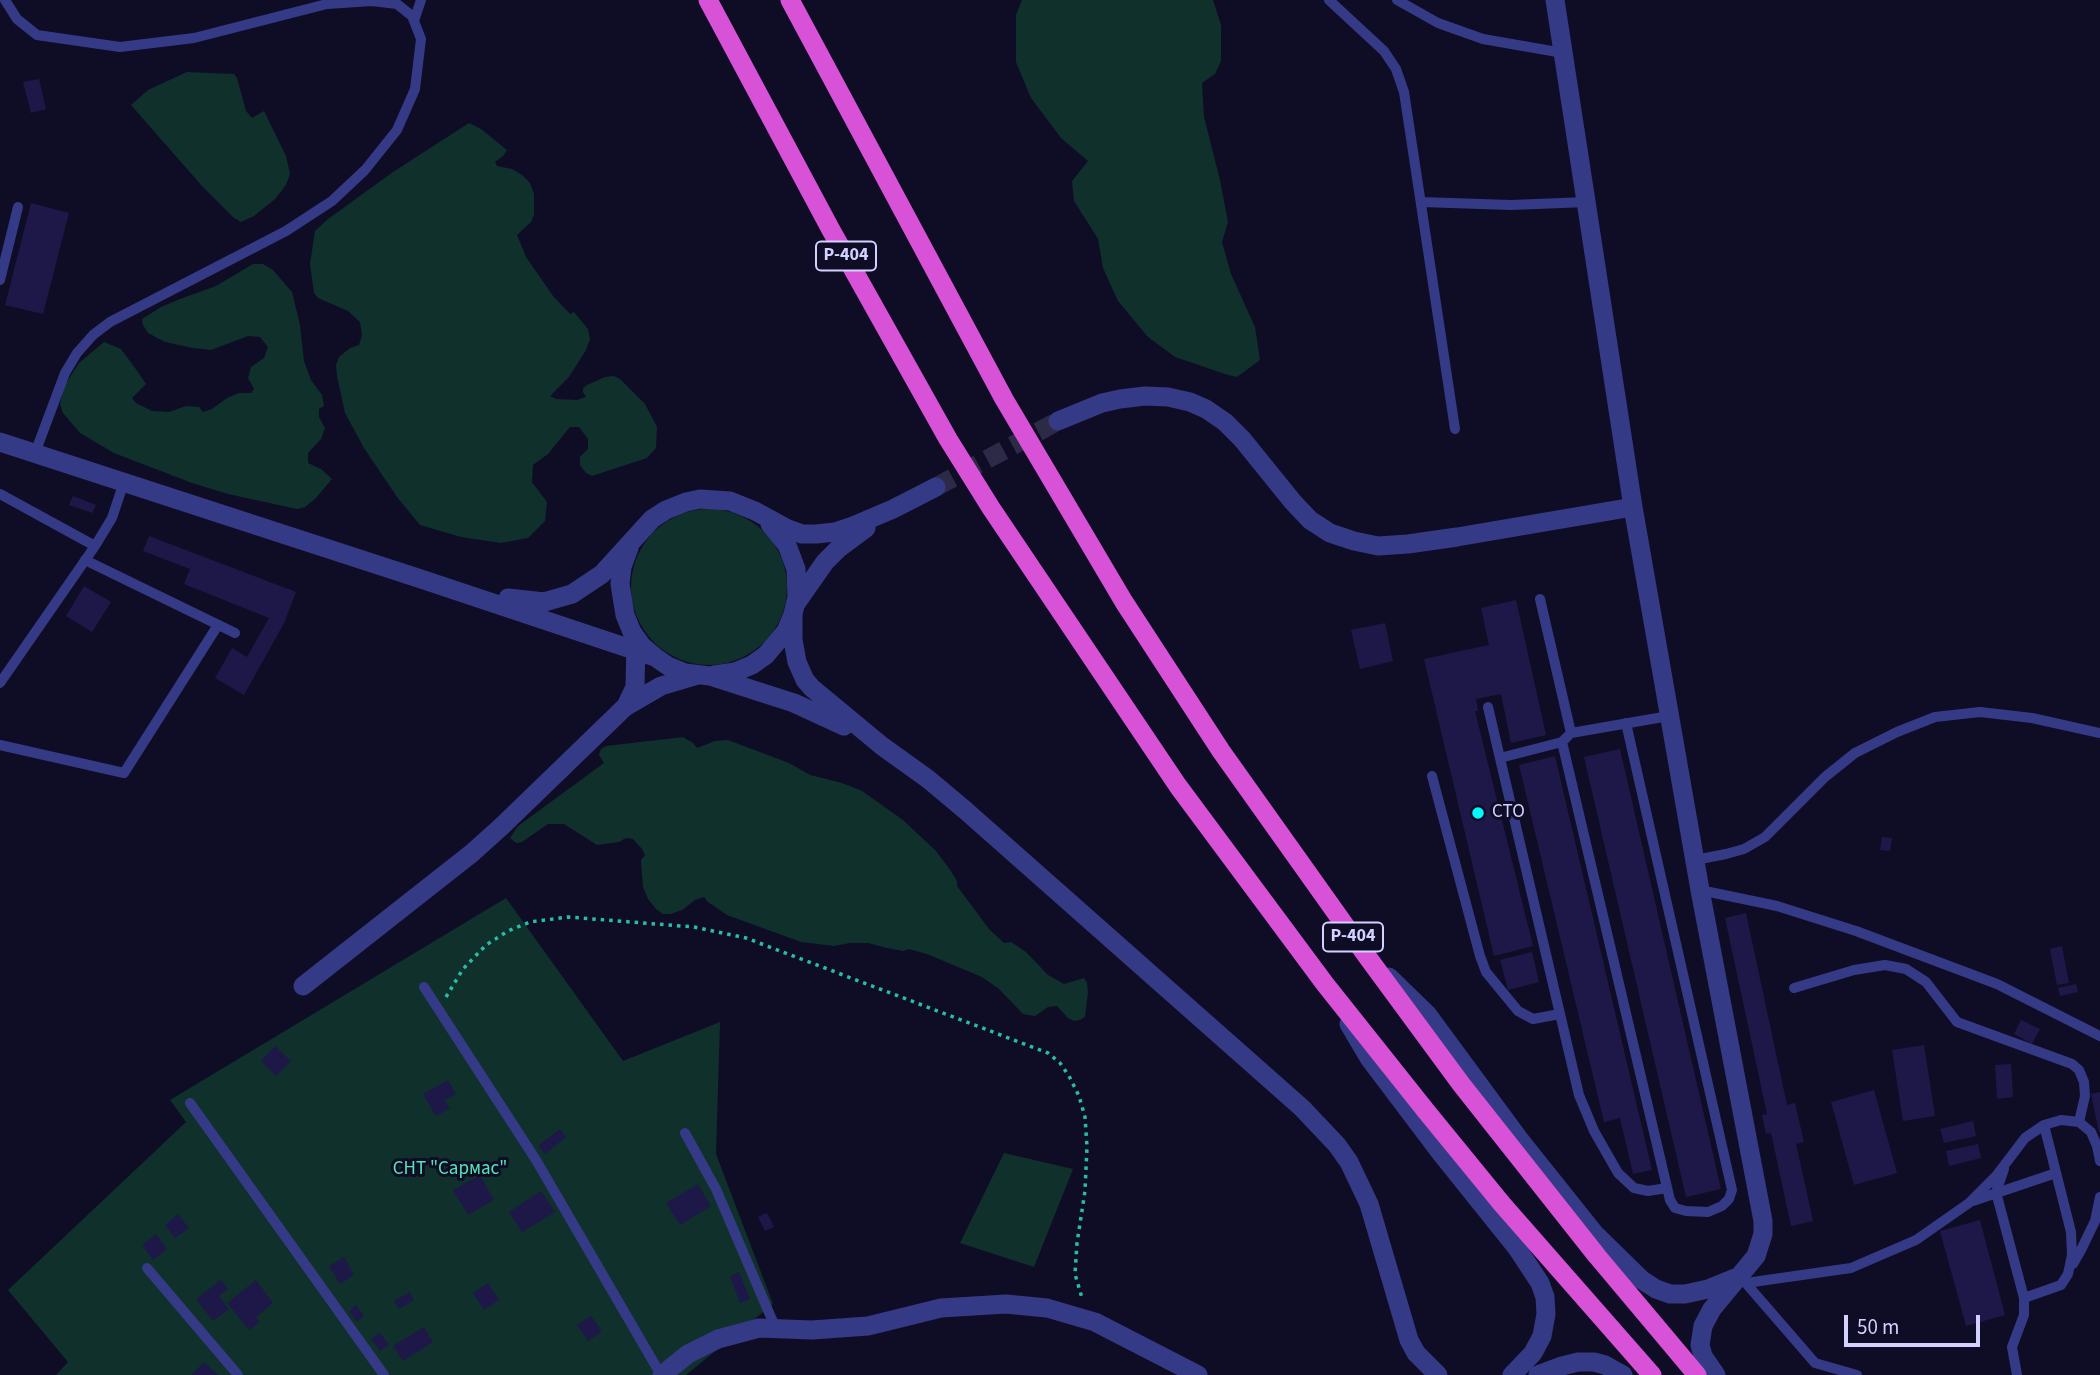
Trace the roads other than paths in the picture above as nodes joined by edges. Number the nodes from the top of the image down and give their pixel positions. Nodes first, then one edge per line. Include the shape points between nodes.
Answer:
1 (5, 0) edge
2 (314, 0) edge
3 (421, 0) edge
4 (708, 0) edge
5 (790, 0) edge
6 (1329, 0) edge
7 (1396, 0) edge
8 (1555, 0) edge
9 (327, 4) junction
10 (414, 21) junction
11 (1564, 53) junction
12 (1420, 202) junction
13 (1587, 202) junction
14 (18, 207) dead end
15 (0, 280) edge
16 (1058, 421) tunnel mouth
17 (1455, 429) dead end
18 (0, 442) edge
19 (35, 453) junction
20 (124, 482) junction
21 (936, 486) tunnel mouth
22 (0, 494) edge
23 (1633, 507) junction
24 (893, 509) junction
25 (755, 511) junction
26 (639, 533) junction
27 (95, 546) junction
28 (85, 560) junction
29 (421, 579) junction
30 (1540, 598) dead end
31 (794, 610) junction
32 (218, 625) junction
33 (235, 634) dead end
34 (646, 654) junction
35 (704, 675) junction
36 (0, 683) edge
37 (625, 707) junction
38 (1488, 707) dead end
39 (1669, 716) junction
40 (1626, 723) junction
41 (1571, 733) junction
42 (2100, 733) edge
43 (1562, 742) junction
44 (0, 745) edge
45 (882, 746) junction
46 (1500, 758) junction
47 (1432, 776) dead end
48 (1695, 860) junction
49 (1700, 890) junction
50 (1366, 955) junction
51 (1325, 984) junction
52 (303, 986) dead end
53 (424, 987) dead end
54 (1794, 988) dead end
55 (1560, 1014) junction
56 (2100, 1036) edge
57 (190, 1103) dead end
58 (2079, 1122) junction
59 (2044, 1125) junction
60 (685, 1133) dead end
61 (2008, 1160) junction
62 (2100, 1161) edge
63 (2056, 1173) junction
64 (1667, 1188) junction
65 (1996, 1192) junction
66 (2100, 1197) edge
67 (1969, 1203) junction
68 (2071, 1266) junction
69 (147, 1268) dead end
70 (1742, 1279) junction
71 (2024, 1298) junction
72 (776, 1329) junction
73 (1416, 1353) junction
74 (1815, 1363) junction
75 (238, 1375) edge
76 (384, 1375) edge
77 (662, 1375) edge
78 (1198, 1375) edge
79 (1430, 1375) edge
80 (1438, 1375) edge
81 (1511, 1375) edge
82 (1539, 1375) edge
83 (1623, 1375) edge
84 (1652, 1375) edge
85 (1698, 1375) edge
86 (1716, 1375) edge
87 (1819, 1375) edge
88 (1857, 1375) edge
89 (2017, 1375) edge

1 - 9 lane via 17,19 37,35 120,47 194,38
2 - 9 lane
3 - 10 lane
4 - 51 highway, Р-404 via 892,339 990,508 1178,786
5 - 50 highway, Р-404 via 965,329 1067,508 1221,751
6 - 12 lane via 1384,51 1396,69 1404,92
7 - 11 lane via 1438,23 1483,39
8 - 11 street
9 - 10 lane via 397,4
10 - 19 lane via 421,39 415,89 397,130 365,170 332,201 286,231 93,335 65,373
11 - 13 street
12 - 13 lane
12 - 17 lane
13 - 23 street
14 - 15 lane
16 - 23 street via 1120,399 1168,397 1189,402 1225,422 1310,520 1330,533 1378,545 1457,537
18 - 19 street
19 - 20 street
20 - 27 lane
20 - 29 street
21 - 24 street
22 - 27 lane
23 - 39 street
24 - 25 street via 835,533 816,534 788,529
24 - 31 street via 825,562
25 - 26 street via 717,499 686,502 652,519
25 - 31 street via 773,525 792,556 797,585
26 - 29 street via 602,574 557,600 520,601
26 - 34 street via 629,548 620,584 625,615
27 - 28 lane
28 - 32 lane
28 - 36 lane
29 - 34 street
30 - 41 lane
31 - 35 street via 786,631 752,665
31 - 45 street via 795,651 806,680
32 - 33 lane
32 - 44 lane via 124,773
34 - 35 street via 685,673
34 - 37 street
35 - 37 street via 661,686
35 - 45 street via 794,703
37 - 52 street via 472,853
38 - 46 lane
39 - 40 lane
39 - 48 street
40 - 41 lane
40 - 64 lane via 1732,1190 1722,1206 1708,1212 1675,1208
41 - 43 lane
42 - 48 lane via 1980,712 1935,717 1856,753 1825,776 1765,837 1744,849
43 - 46 lane
43 - 64 lane
45 - 73 street via 976,819 1301,1108 1336,1145 1369,1204 1401,1318
46 - 55 lane
47 - 55 lane via 1486,972 1518,1011 1533,1019
48 - 49 street
49 - 56 lane via 1777,906 1856,931 1997,984
49 - 70 street via 1763,1222 1756,1256
50 - 70 street via 1427,1014 1594,1233 1642,1280 1671,1294 1685,1294
50 - 85 highway, Р-404 via 1542,1188
51 - 81 street via 1369,1058 1540,1283 1546,1314 1542,1336 1533,1353
51 - 84 highway, Р-404 via 1502,1204
53 - 77 lane via 536,1160
54 - 58 lane via 1885,965 1906,969 1926,982 1957,1022 2079,1070 2085,1096
55 - 64 lane via 1579,1095 1618,1173 1634,1188
57 - 76 lane
58 - 59 lane via 2061,1120
58 - 62 lane via 2091,1132
59 - 61 lane via 2025,1138
59 - 63 lane
60 - 72 lane via 716,1189
61 - 65 lane
61 - 67 lane
63 - 65 lane
63 - 68 lane via 2071,1232
65 - 67 lane
65 - 71 lane
66 - 68 lane via 2095,1221
67 - 70 lane via 1916,1240 1860,1265
68 - 71 lane via 2061,1285
69 - 75 lane
70 - 74 lane
70 - 86 street via 1707,1316 1701,1335 1703,1356
71 - 89 lane via 2024,1315 2012,1347
72 - 77 street via 759,1328 718,1339 688,1354
72 - 78 street via 868,1326 941,1308 1006,1304 1047,1308 1095,1322
73 - 79 street
73 - 80 street
74 - 87 lane
74 - 88 lane
82 - 83 street via 1578,1362 1605,1365

